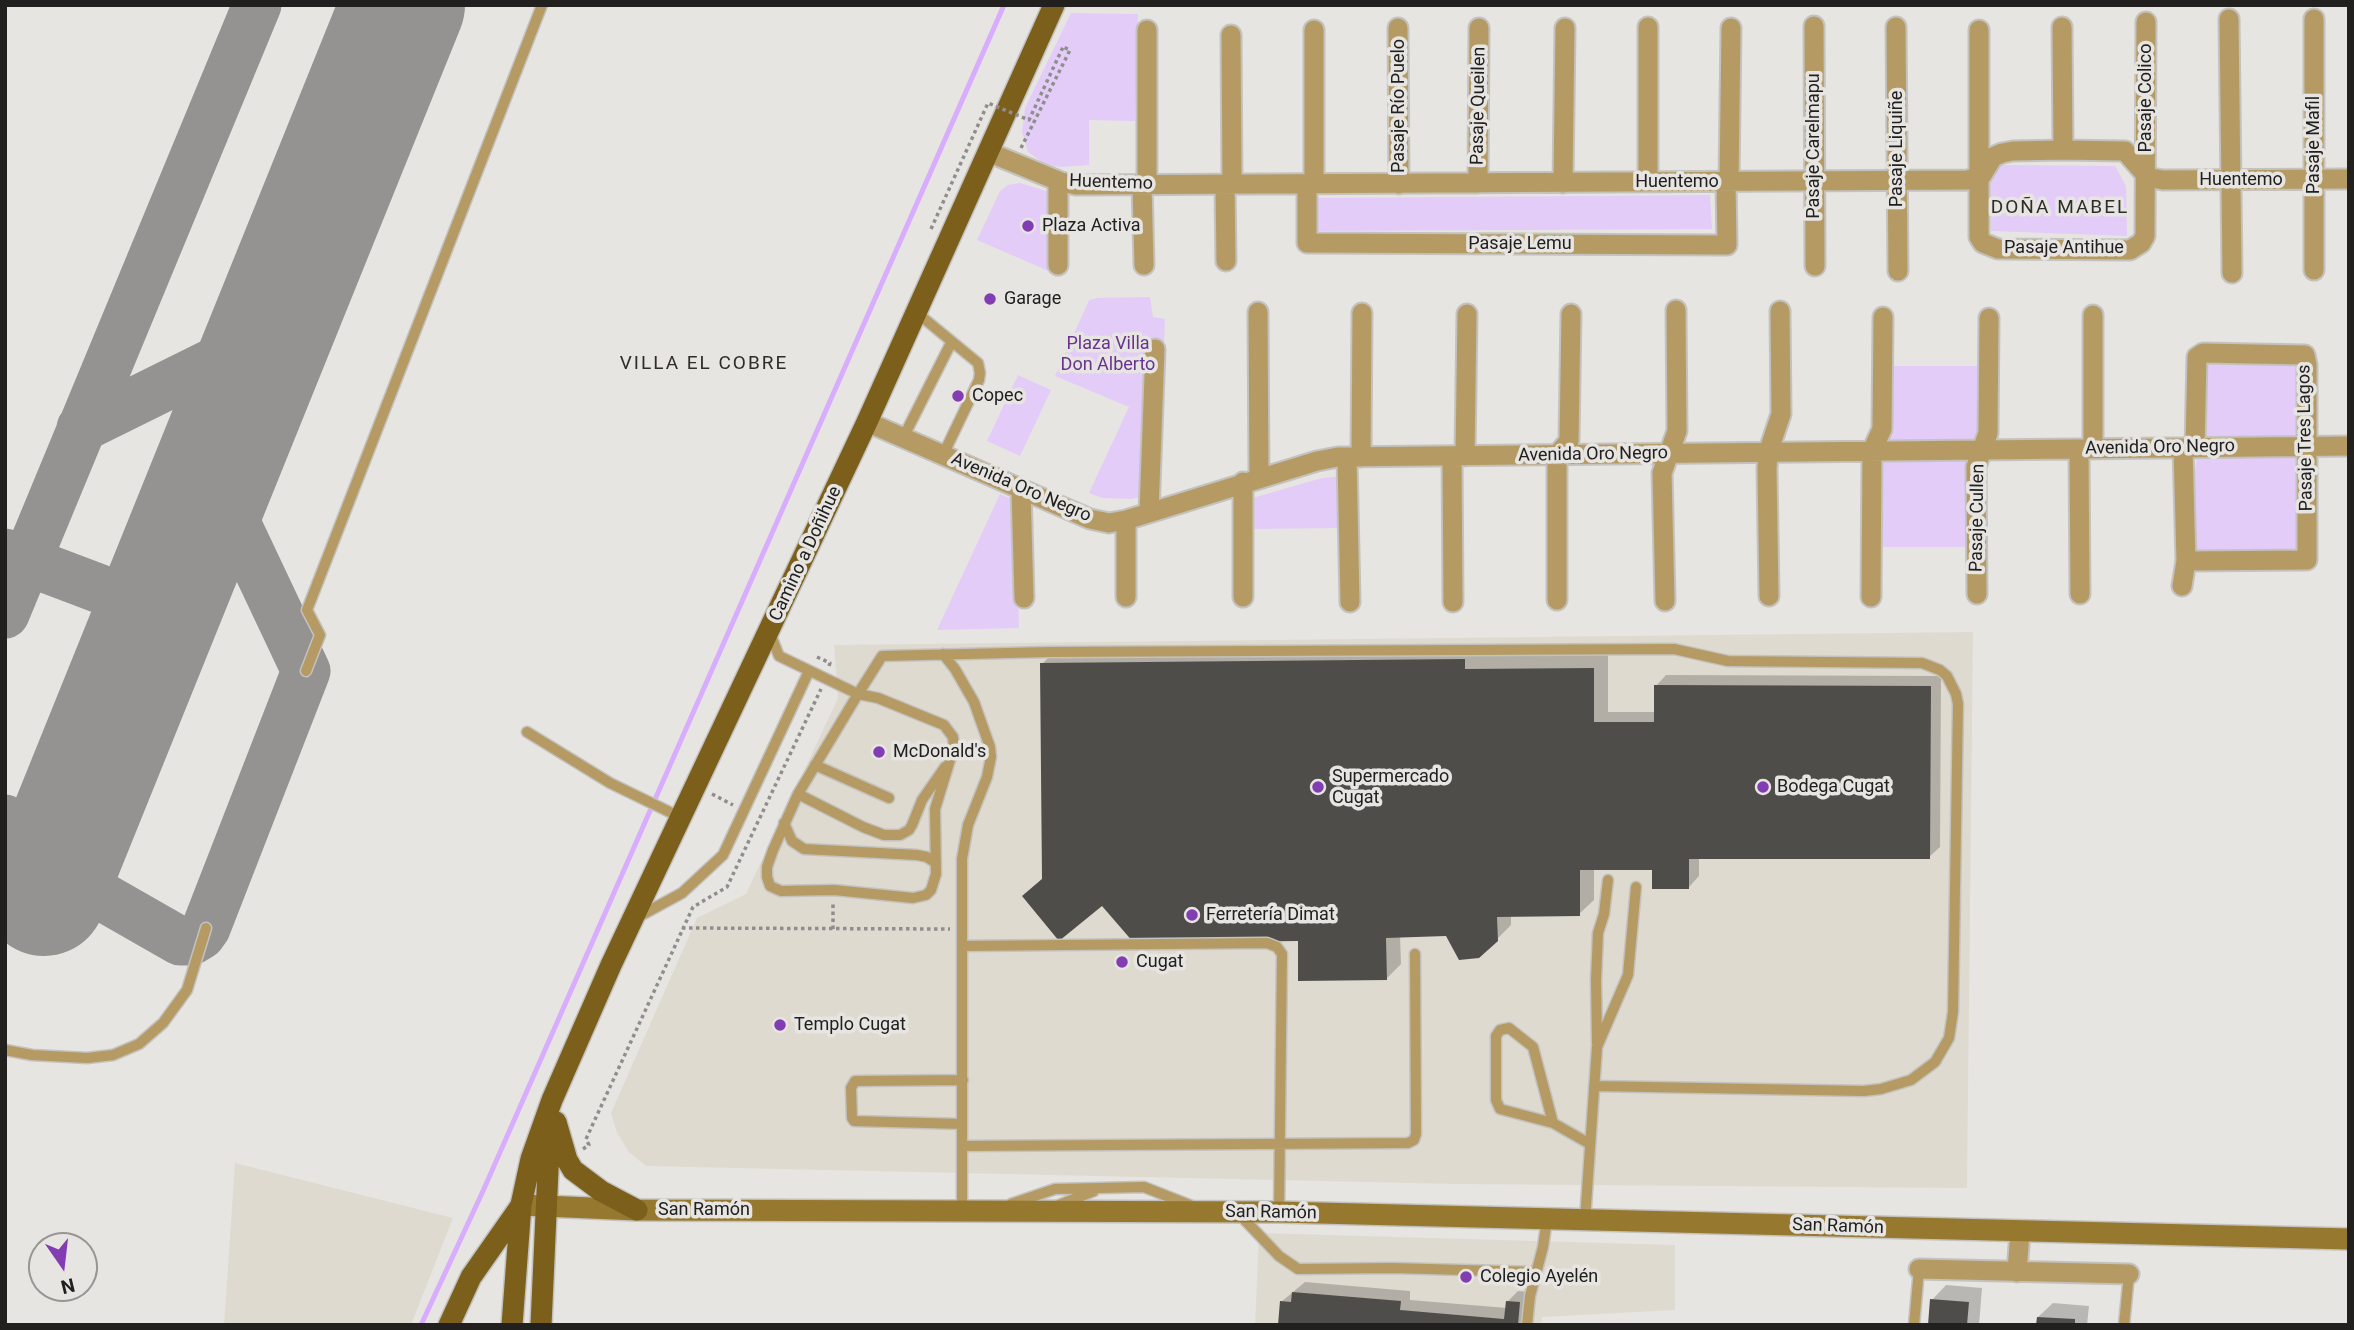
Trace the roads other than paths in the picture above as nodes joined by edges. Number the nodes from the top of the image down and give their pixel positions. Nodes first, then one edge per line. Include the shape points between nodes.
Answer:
1 (542, 5) edge
2 (1054, 5) edge
3 (2229, 19) dead end
4 (2314, 19) dead end
5 (2146, 22) dead end
6 (1814, 26) dead end
7 (1648, 27) dead end
8 (1731, 27) dead end
9 (1896, 27) dead end
10 (2062, 27) dead end
11 (1398, 28) dead end
12 (1479, 28) dead end
13 (1565, 28) dead end
14 (1147, 30) dead end
15 (1314, 30) dead end
16 (1979, 30) dead end
17 (1231, 35) dead end
18 (2063, 150) junction
19 (988, 152) junction
20 (2145, 174) junction
21 (1978, 178) junction
22 (2314, 179) junction
23 (2349, 179) edge
24 (2231, 180) junction
25 (1058, 181) junction
26 (1814, 181) junction
27 (1897, 181) junction
28 (1648, 182) junction
29 (1728, 182) junction
30 (1478, 183) junction
31 (1563, 183) junction
32 (1311, 184) junction
33 (1399, 184) junction
34 (1145, 185) junction
35 (1228, 185) junction
36 (1226, 261) dead end
37 (1058, 265) dead end
38 (1144, 265) dead end
39 (1815, 266) dead end
40 (2314, 270) dead end
41 (1898, 271) dead end
42 (2232, 273) dead end
43 (1676, 310) dead end
44 (1780, 311) dead end
45 (916, 312) junction
46 (1258, 312) dead end
47 (1362, 313) dead end
48 (1467, 314) dead end
49 (1571, 314) dead end
50 (2093, 316) dead end
51 (1882, 317) dead end
52 (1989, 318) dead end
53 (951, 342) junction
54 (1155, 349) dead end
55 (867, 422) junction
56 (903, 438) junction
57 (2349, 446) edge
58 (2308, 447) junction
59 (2190, 448) junction
60 (2086, 449) junction
61 (1981, 450) junction
62 (1872, 452) junction
63 (1768, 453) junction
64 (1668, 454) junction
65 (1557, 455) junction
66 (943, 456) junction
67 (1459, 456) junction
68 (1354, 457) junction
69 (1251, 480) junction
70 (1021, 490) junction
71 (1149, 512) junction
72 (1126, 520) junction
73 (2186, 561) junction
74 (2182, 586) dead end
75 (1977, 594) dead end
76 (2080, 594) dead end
77 (1769, 596) dead end
78 (1126, 597) dead end
79 (1243, 597) dead end
80 (1871, 597) dead end
81 (1024, 598) dead end
82 (1558, 600) dead end
83 (1665, 601) dead end
84 (1350, 602) dead end
85 (1453, 602) dead end
86 (769, 632) junction
87 (943, 654) junction
88 (306, 671) dead end
89 (809, 671) junction
90 (858, 694) junction
91 (527, 732) dead end
92 (948, 764) junction
93 (816, 765) junction
94 (798, 794) junction
95 (889, 798) dead end
96 (680, 817) junction
97 (785, 824) junction
98 (936, 863) junction
99 (1608, 880) dead end
100 (1636, 887) dead end
101 (632, 920) junction
102 (206, 928) dead end
103 (962, 947) junction
104 (1415, 954) dead end
105 (1597, 1047) junction
106 (5, 1050) edge
107 (963, 1080) junction
108 (1594, 1086) junction
109 (552, 1100) junction
110 (1553, 1123) junction
111 (962, 1124) junction
112 (1590, 1144) junction
113 (1280, 1145) junction
114 (962, 1146) junction
115 (1101, 1188) junction
116 (521, 1205) junction
117 (547, 1207) junction
118 (638, 1210) junction
119 (990, 1211) junction
120 (1045, 1211) junction
121 (962, 1212) junction
122 (1204, 1212) junction
123 (1237, 1212) junction
124 (1279, 1212) junction
125 (1547, 1219) junction
126 (1585, 1220) junction
127 (2020, 1232) junction
128 (2349, 1239) edge
129 (1919, 1269) joint
130 (1536, 1272) junction
131 (2017, 1272) junction
132 (2129, 1274) joint
133 (449, 1325) edge
134 (512, 1325) edge
135 (541, 1325) edge
136 (1527, 1325) edge
137 (1914, 1325) edge
138 (2124, 1325) edge

1 - 88 lane via 307,610 320,635
2 - 19 main road, Camino a Doñihue
3 - 24 street
4 - 22 street, Pasaje Mafil
5 - 20 street, Pasaje Colico
6 - 26 street, Pasaje Carelmapu
7 - 28 street
8 - 29 street
9 - 27 street, Pasaje Liquiñe
10 - 18 street
11 - 33 street, Pasaje Río Puelo
12 - 30 street, Pasaje Queilen
13 - 31 street
14 - 34 street
15 - 32 street, Pasaje Lemu
16 - 21 street, Pasaje Antihue
17 - 35 street
18 - 20 street via 2125,151
18 - 21 street via 2002,153 1993,157
19 - 25 street, Huentemo
19 - 45 main road, Camino a Doñihue
20 - 21 street, Pasaje Antihue via 2145,236 2130,250 1998,249 1988,245 1979,237
20 - 24 street, Huentemo via 2163,180
21 - 27 street, Huentemo
22 - 23 street, Huentemo
22 - 24 street, Huentemo
22 - 40 street, Pasaje Mafil
24 - 42 street
25 - 34 street, Huentemo
25 - 37 street
26 - 27 street, Huentemo
26 - 29 street, Huentemo
26 - 39 street, Pasaje Carelmapu
27 - 41 street, Pasaje Liquiñe
28 - 29 street, Huentemo
28 - 31 street, Huentemo
29 - 32 street, Pasaje Lemu via 1727,245 1307,243
30 - 31 street, Huentemo
30 - 33 street, Huentemo
32 - 33 street, Huentemo
32 - 35 street, Huentemo
34 - 35 street, Huentemo
34 - 38 street
35 - 36 street
43 - 64 street via 1677,431
44 - 63 street via 1781,414
45 - 53 lane
45 - 55 main road, Camino a Doñihue
46 - 69 street
47 - 68 street
48 - 67 street
49 - 65 street via 1569,441
50 - 60 street
51 - 62 street via 1882,429
52 - 61 street, Pasaje Cullen via 1988,433
53 - 56 lane
53 - 66 lane via 978,363 980,373
54 - 71 street
55 - 56 street, Avenida Oro Negro
55 - 86 main road, Camino a Doñihue
56 - 66 street, Avenida Oro Negro
57 - 58 street, Avenida Oro Negro
58 - 59 street, Avenida Oro Negro
58 - 59 street, Pasaje Tres Lagos via 2305,355 2203,352 2196,361
58 - 73 street, Pasaje Tres Lagos via 2307,560
59 - 60 street, Avenida Oro Negro
59 - 73 street, Pasaje Tres Lagos
60 - 61 street, Avenida Oro Negro
60 - 76 street
61 - 62 street, Avenida Oro Negro
61 - 75 street, Pasaje Cullen via 1976,467
62 - 63 street, Avenida Oro Negro
62 - 80 street
63 - 64 street, Avenida Oro Negro
63 - 77 street
64 - 65 street, Avenida Oro Negro
64 - 83 street via 1662,473
65 - 67 street, Avenida Oro Negro
65 - 82 street
66 - 70 street, Avenida Oro Negro
67 - 68 street, Avenida Oro Negro
67 - 85 street
68 - 69 street, Avenida Oro Negro via 1325,459
68 - 84 street
69 - 71 street, Avenida Oro Negro
69 - 79 street
70 - 72 street, Avenida Oro Negro via 1090,519
70 - 81 street
71 - 72 street, Avenida Oro Negro
72 - 78 street
73 - 74 street, Pasaje Tres Lagos
86 - 89 lane via 779,656
86 - 96 main road, Camino a Doñihue
87 - 90 lane via 883,656
87 - 103 lane via 975,702 991,757 968,825 962,859
87 - 108 lane via 1674,649 1728,661 1922,663 1940,670 1958,704 1953,1012 1949,1038 1934,1062 1911,1080 1864,1091
89 - 90 lane
89 - 101 lane via 723,855 682,893
90 - 92 lane via 944,725 953,737
90 - 93 lane
91 - 96 lane via 610,783
92 - 94 lane via 922,800 909,831 900,835 863,827
92 - 98 lane via 935,809
93 - 94 lane
93 - 95 lane
94 - 97 lane
96 - 101 main road, Camino a Doñihue
97 - 98 lane via 792,841 804,849 916,855
97 - 98 lane via 767,867 770,886 780,891 834,890 920,898 934,883
99 - 105 lane via 1598,933
100 - 105 lane via 1628,975
101 - 109 main road, Camino a Doñihue
102 - 106 lane via 187,990 163,1023 139,1044 113,1055 87,1058
103 - 107 lane
103 - 113 lane via 1267,943 1277,947 1282,954
104 - 113 lane via 1413,1140
105 - 108 lane
107 - 111 lane
107 - 111 lane via 855,1082 851,1088 854,1121
108 - 112 lane
109 - 116 main road, Camino a Doñihue
109 - 117 main road
109 - 118 main road via 560,1139 573,1170
110 - 110 lane via 1500,1109 1496,1100 1496,1037 1500,1030 1509,1028 1533,1047
110 - 112 lane
111 - 114 lane
112 - 126 lane
113 - 114 lane
113 - 124 lane
114 - 121 lane
115 - 119 lane via 1055,1189
115 - 120 lane
115 - 122 lane via 1144,1187
116 - 117 street, San Ramón
116 - 133 main road via 471,1277
116 - 134 main road
117 - 118 street, San Ramón
117 - 135 main road
118 - 121 street, San Ramón
119 - 120 street, San Ramón
119 - 121 street, San Ramón
120 - 122 street, San Ramón
122 - 123 street, San Ramón
123 - 124 street, San Ramón
123 - 130 lane via 1298,1269
124 - 125 street, San Ramón
125 - 126 street, San Ramón
125 - 130 lane
126 - 127 street, San Ramón
127 - 128 street, San Ramón
127 - 131 street
129 - 131 street
129 - 137 lane
130 - 136 lane
131 - 132 street
132 - 138 lane

